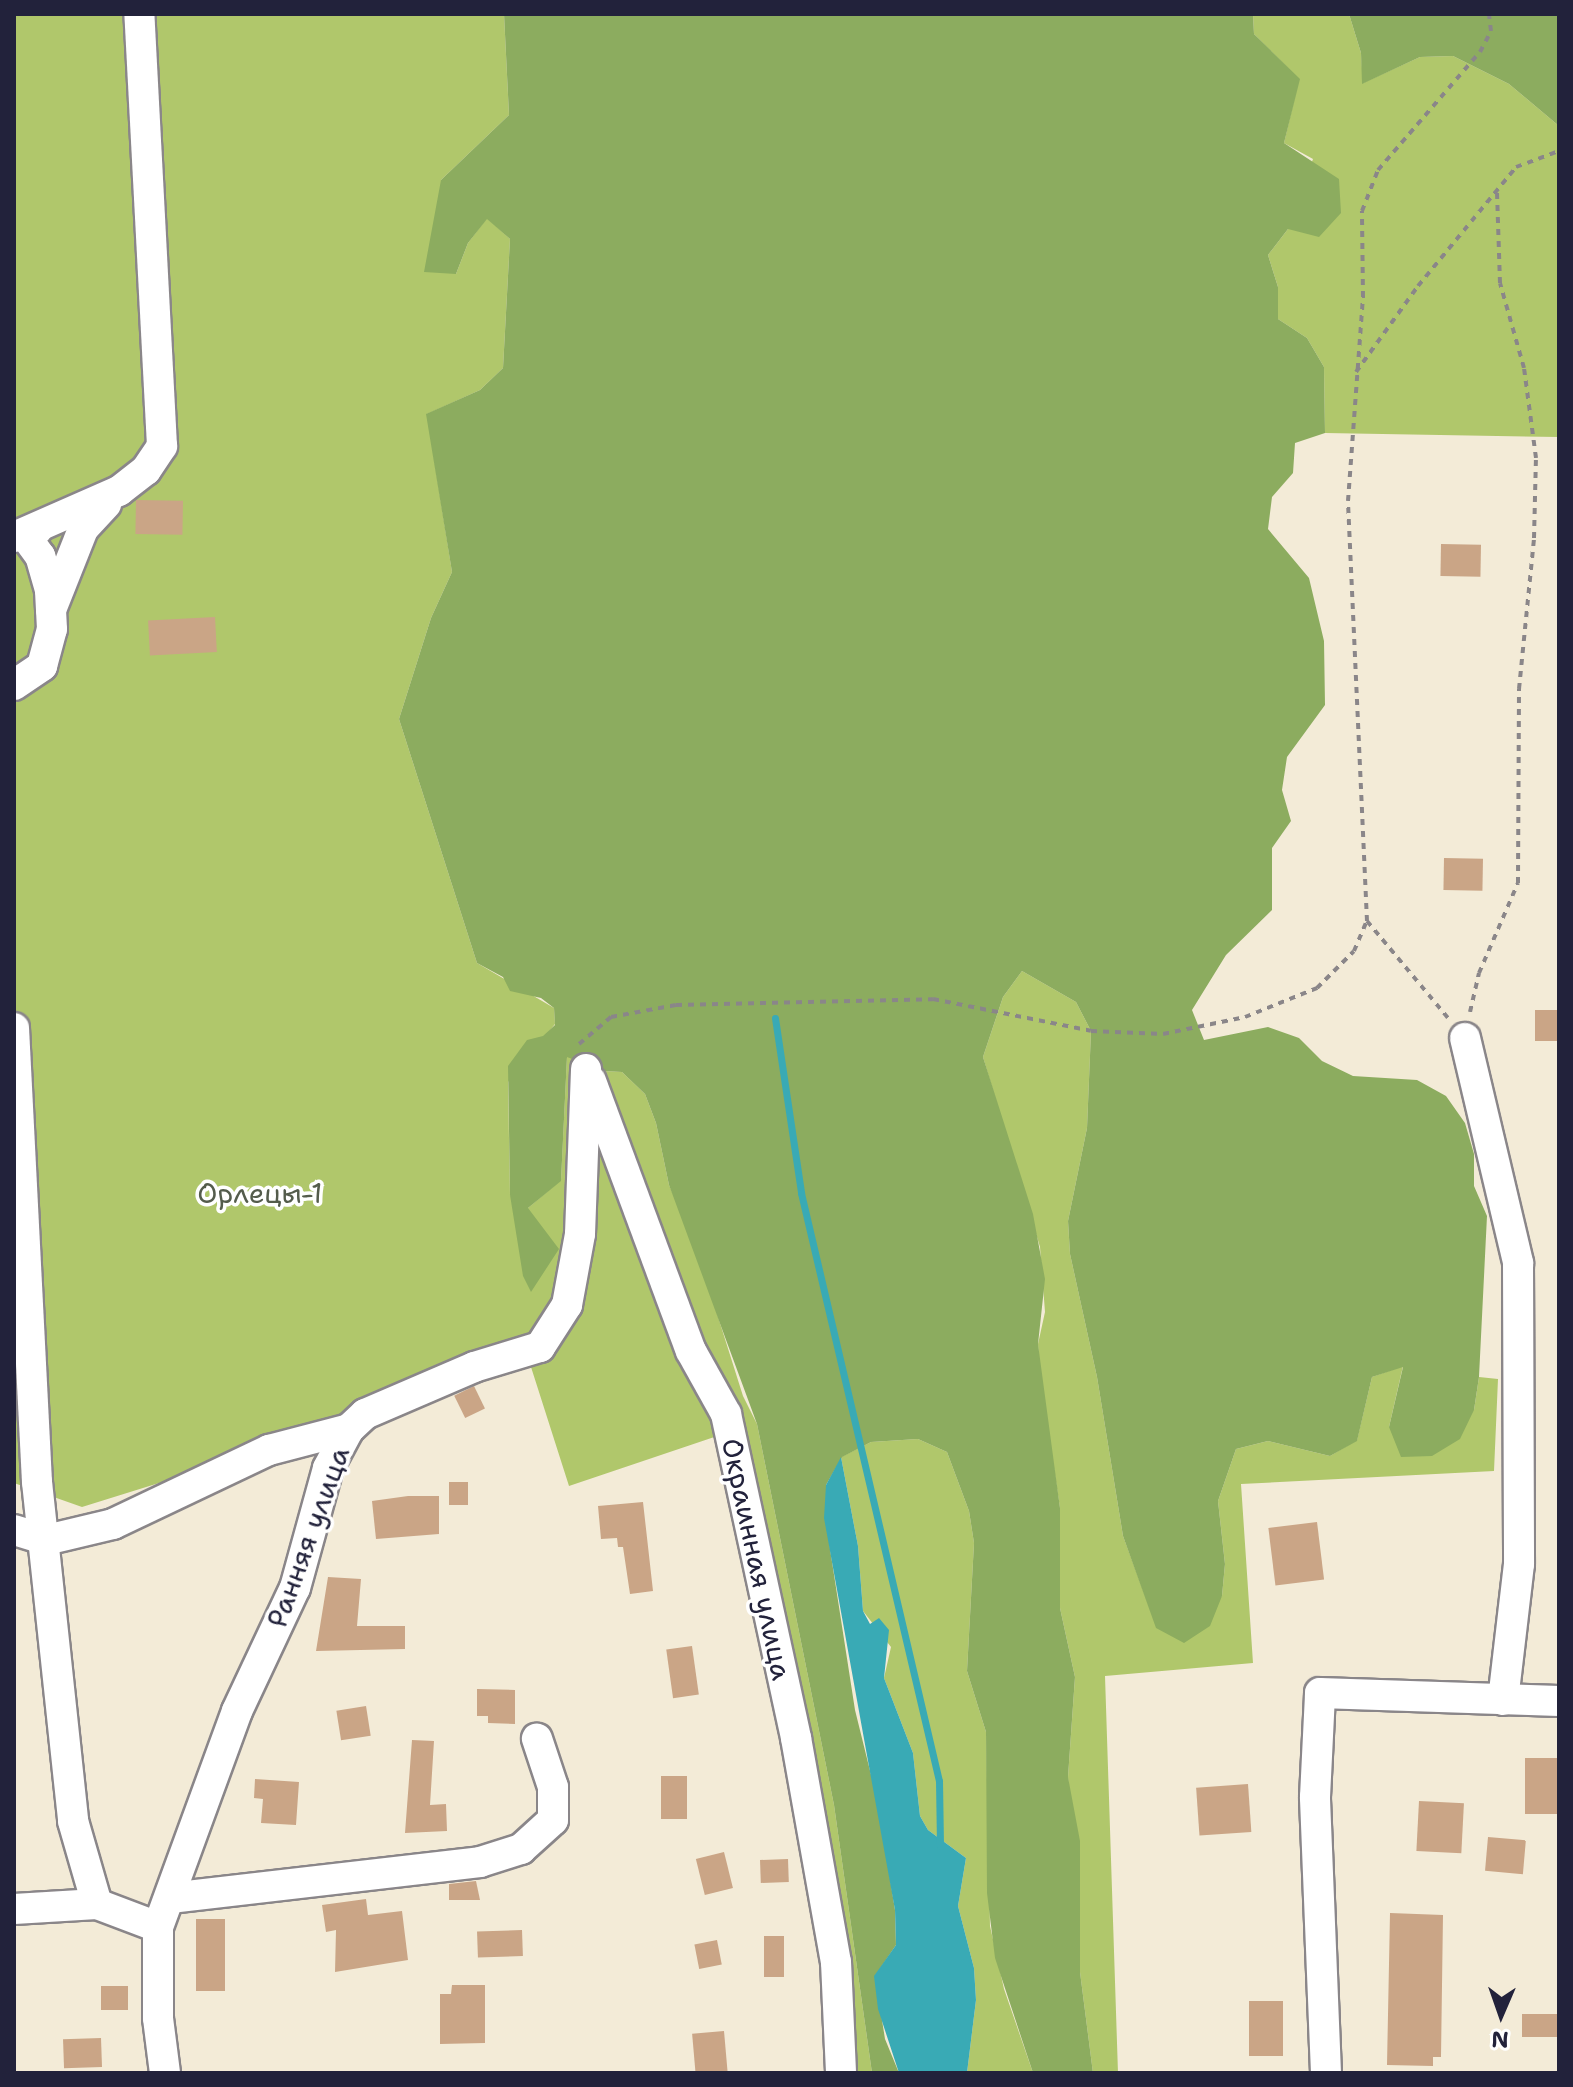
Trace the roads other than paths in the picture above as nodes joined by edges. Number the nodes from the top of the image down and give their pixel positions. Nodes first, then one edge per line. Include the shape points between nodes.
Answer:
1 (139, 14) edge
2 (119, 491) junction
3 (26, 533) edge
4 (51, 610) junction
5 (14, 685) edge
6 (14, 1028) edge
7 (1465, 1038) road end
8 (586, 1069) joint
9 (349, 1429) junction
10 (14, 1530) edge
11 (46, 1540) junction
12 (1503, 1700) junction
13 (1559, 1701) edge
14 (537, 1739) dead end
15 (170, 1898) junction
16 (97, 1904) junction
17 (14, 1909) edge
18 (158, 1927) junction
19 (165, 2073) edge
20 (841, 2073) edge
21 (1326, 2073) edge

1 - 2 street via 162,446 146,470
2 - 3 street
2 - 4 street via 83,529
3 - 4 street via 40,556
4 - 5 street via 52,629 42,666
6 - 11 street via 37,1482
7 - 12 street via 1518,1263 1519,1564
8 - 9 street, Ранняя улица via 580,1234 567,1305 540,1347 474,1367 365,1414
8 - 20 street, Окраинная улица via 691,1351 726,1414 796,1738 836,1962
9 - 11 street via 269,1450 113,1524
9 - 15 street, Ранняя улица via 328,1468 295,1588 237,1711
10 - 11 street
11 - 16 street via 73,1821
12 - 13 street
12 - 21 street via 1320,1693 1315,1797
14 - 15 street via 553,1787 553,1820 521,1849 480,1862
15 - 18 street, Ранняя улица
16 - 17 street
16 - 18 street
18 - 19 street, Ранняя улица via 158,2018

